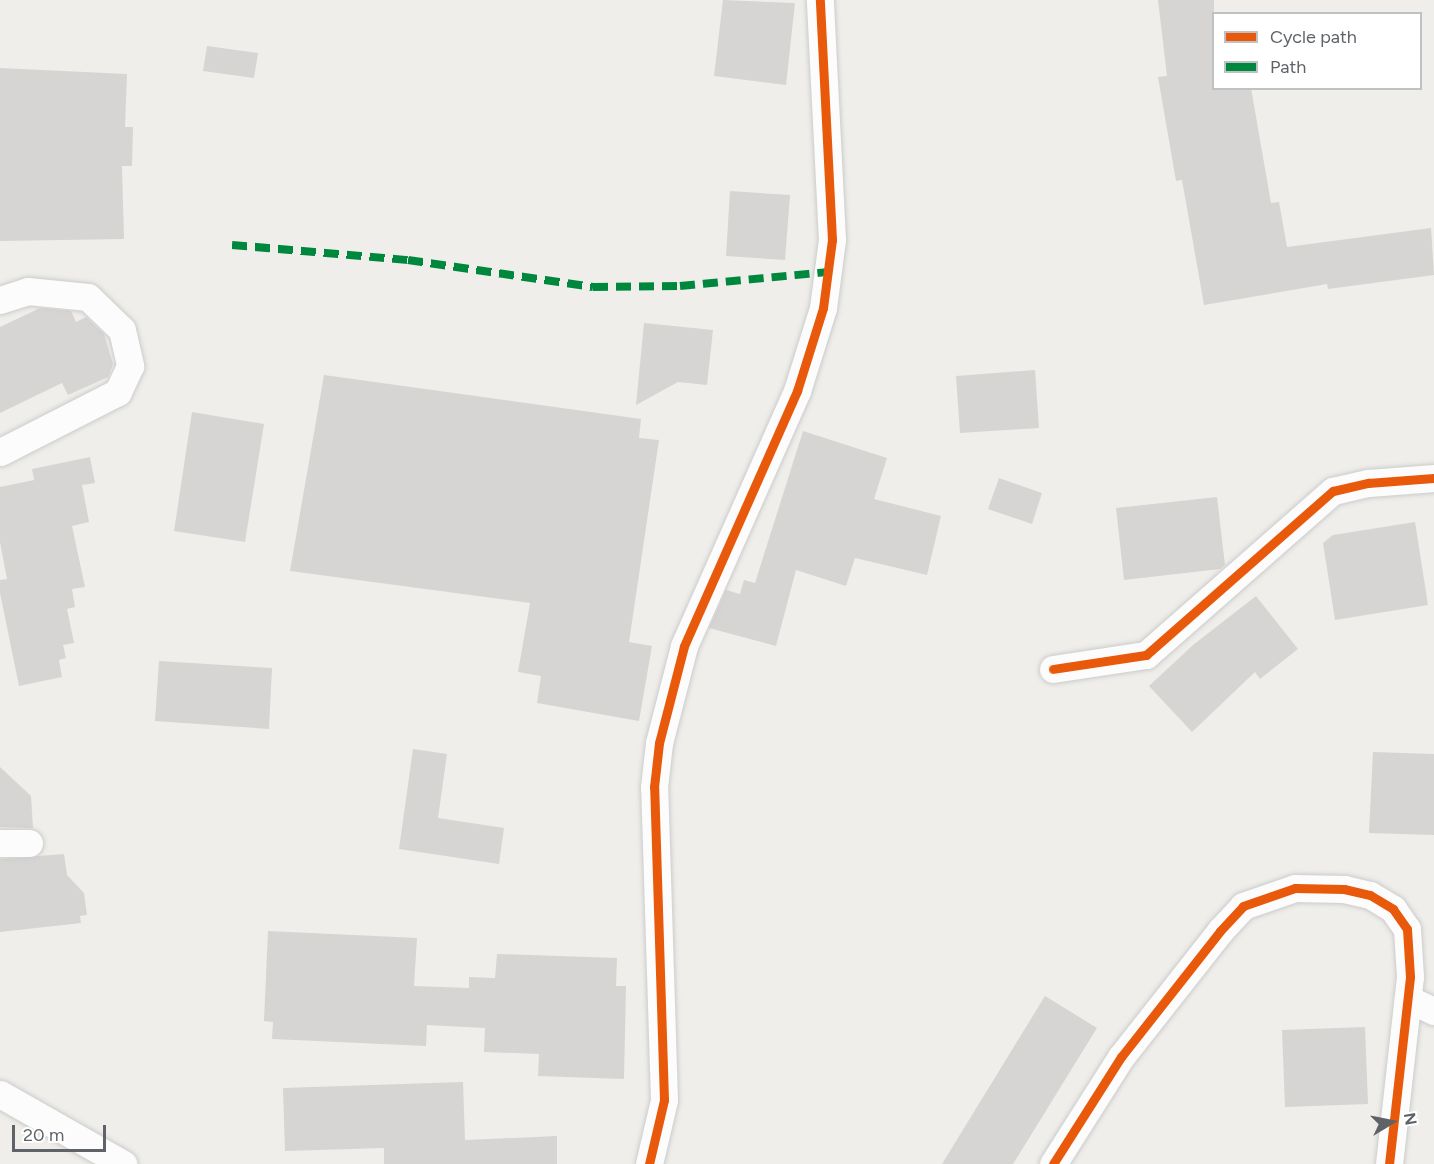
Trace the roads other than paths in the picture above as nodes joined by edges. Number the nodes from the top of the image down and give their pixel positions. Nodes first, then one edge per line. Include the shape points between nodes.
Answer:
1 (820, 0) edge
2 (0, 300) edge
3 (0, 452) edge
4 (1434, 478) edge
5 (1053, 669) dead end
6 (0, 843) edge
7 (29, 843) dead end
8 (1422, 959) edge
9 (1408, 999) junction
10 (1434, 1011) edge
11 (0, 1094) edge
12 (123, 1164) edge
13 (649, 1164) edge
14 (1053, 1164) edge
15 (1389, 1164) edge

1 - 13 street via 832,240 823,308 797,391 684,646 659,743 654,787 664,1100
2 - 3 street via 28,291 88,297 122,330 130,366 118,392
4 - 5 street via 1369,483 1333,491 1146,655
6 - 7 street
8 - 9 street
8 - 14 street via 1393,909 1370,896 1344,889 1295,888 1243,906 1156,1009
9 - 10 street
9 - 15 street
11 - 12 street

